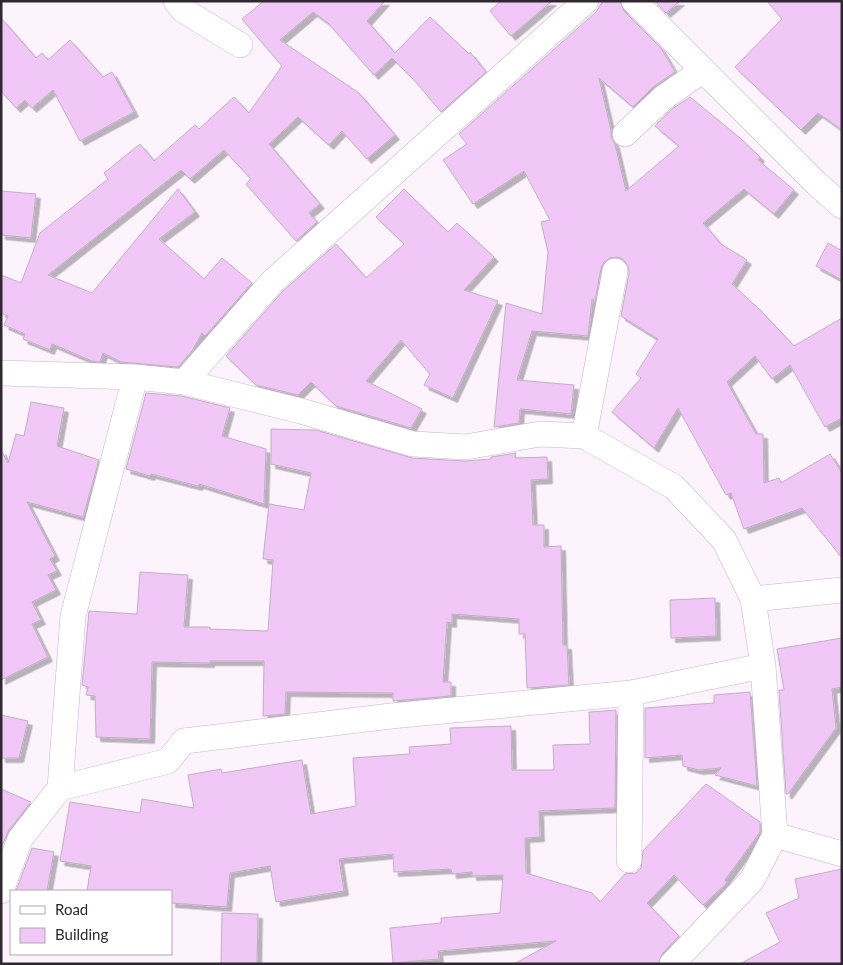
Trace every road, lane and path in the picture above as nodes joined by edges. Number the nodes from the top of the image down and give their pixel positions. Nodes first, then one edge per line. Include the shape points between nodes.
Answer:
1 (176, 1) edge
2 (586, 1) edge
3 (634, 1) edge
4 (240, 44) dead end
5 (703, 70) junction
6 (626, 134) dead end
7 (842, 206) edge
8 (615, 271) dead end
9 (1, 374) edge
10 (135, 377) junction
11 (184, 382) junction
12 (584, 436) junction
13 (842, 590) edge
14 (753, 599) junction
15 (763, 666) junction
16 (631, 693) junction
17 (60, 788) junction
18 (775, 835) junction
19 (842, 854) edge
20 (629, 860) dead end
21 (1, 891) edge
22 (672, 964) edge

1 - 4 street via 183,10
2 - 11 street via 272,282
3 - 5 street
5 - 6 street via 664,98
5 - 7 street
8 - 12 street
9 - 10 street
10 - 11 street
10 - 17 street via 73,616
11 - 12 street via 301,411 413,444 466,447 540,434
12 - 14 street via 674,487 724,540
13 - 14 street
14 - 15 street
15 - 16 street
15 - 18 street
16 - 17 street via 391,716 184,741 168,760
16 - 20 street
17 - 21 street via 20,839
18 - 19 street
18 - 22 street via 752,880

